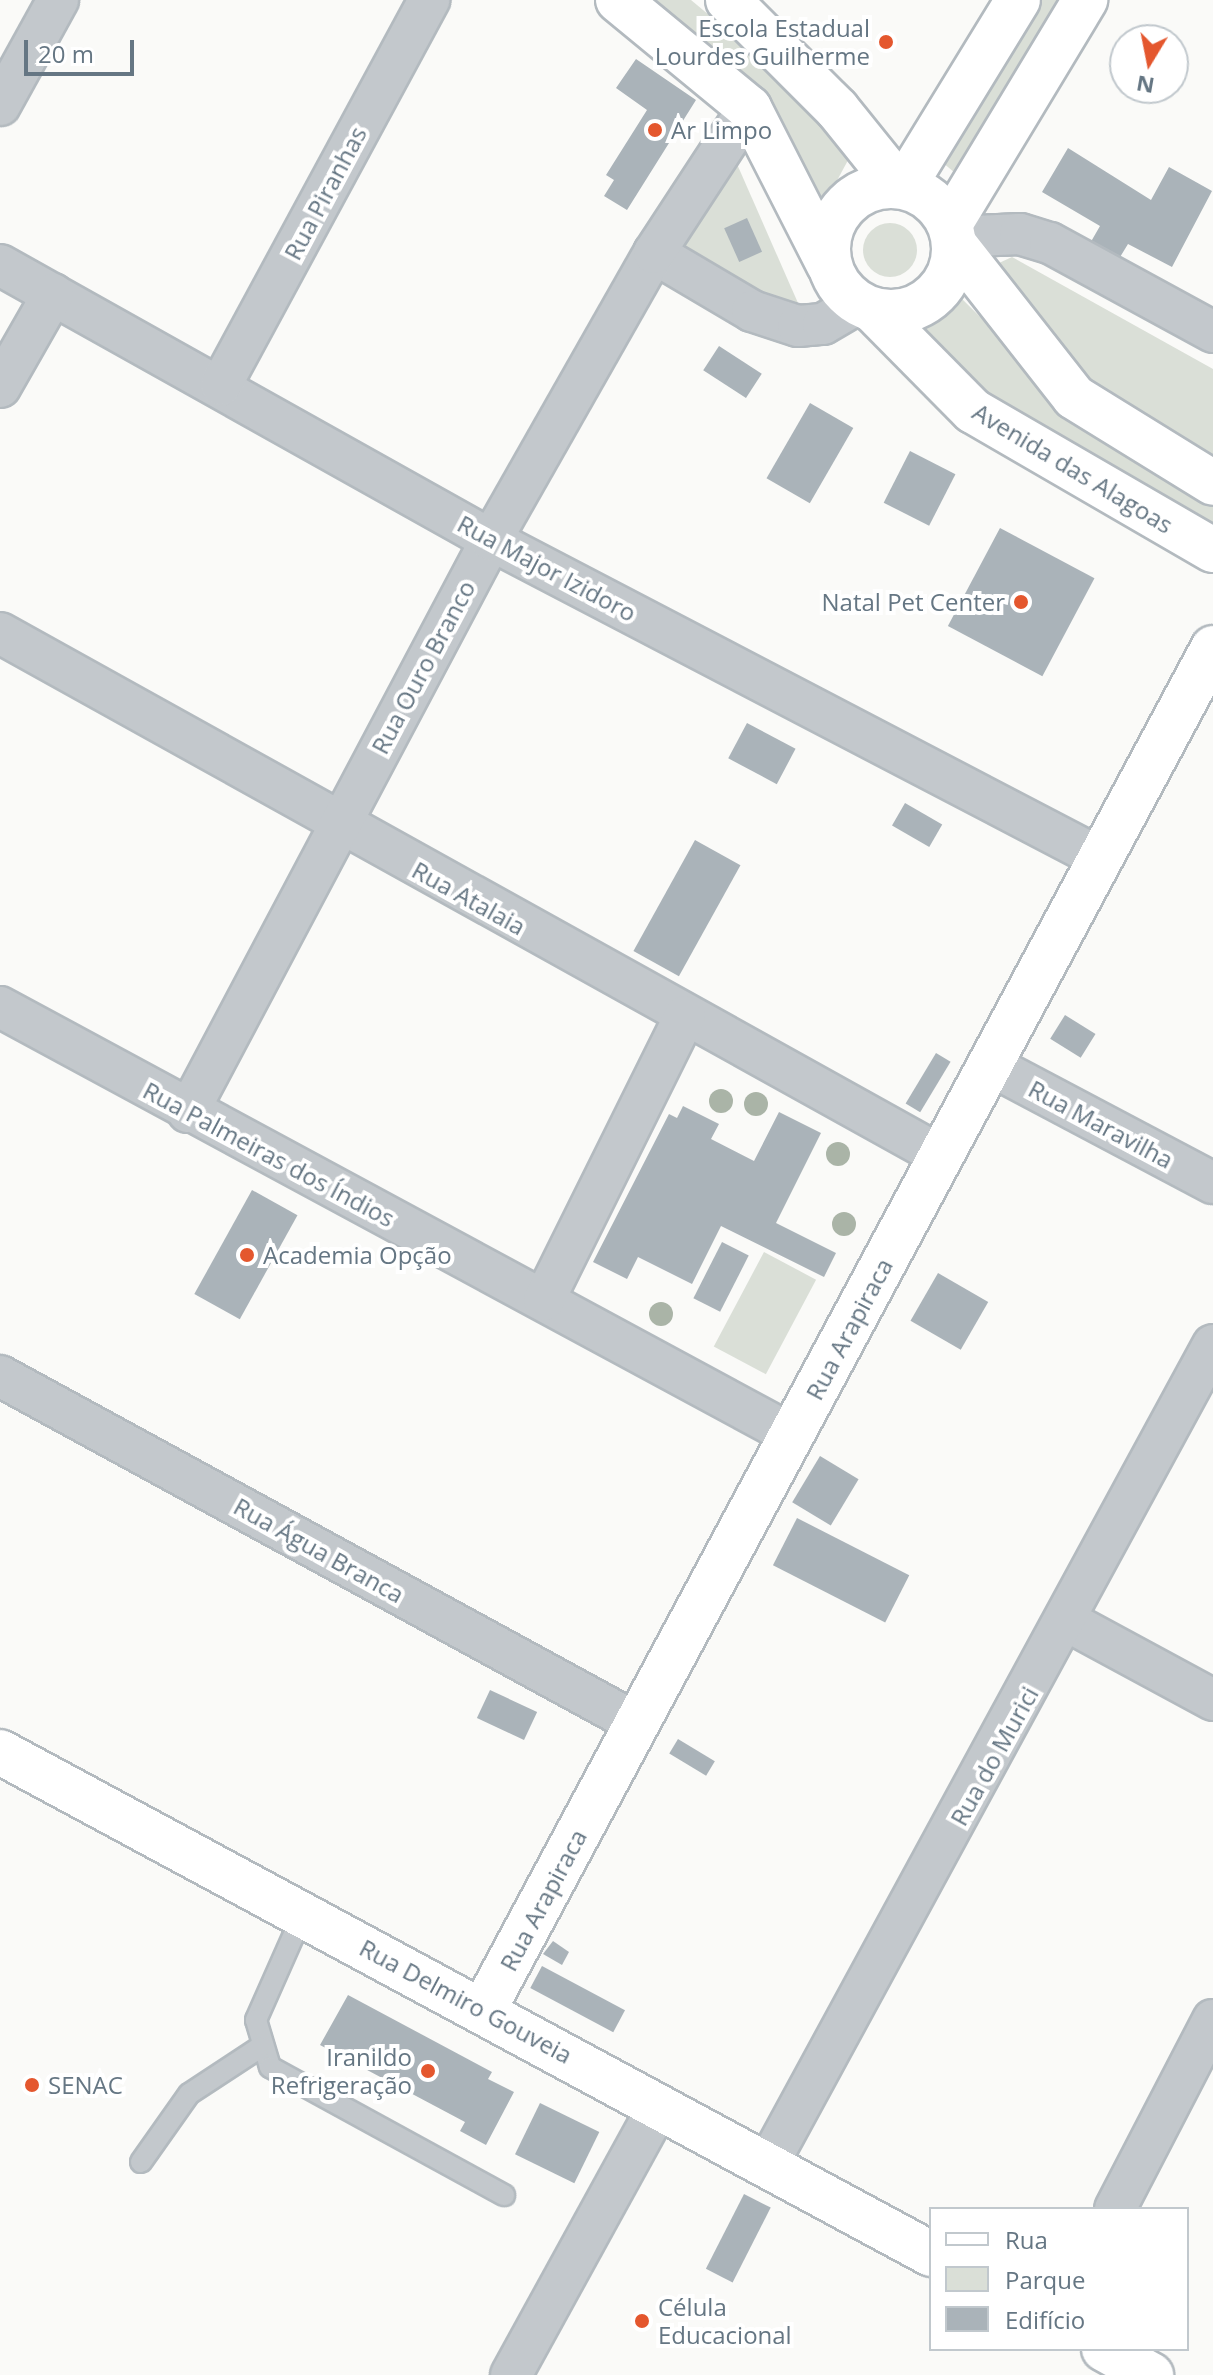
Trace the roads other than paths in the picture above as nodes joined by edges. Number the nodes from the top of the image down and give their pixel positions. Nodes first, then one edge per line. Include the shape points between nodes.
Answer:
1 (58, 0) edge
2 (429, 0) edge
3 (618, 0) edge
4 (728, 0) edge
5 (1018, 0) edge
6 (1085, 0) edge
7 (0, 105) edge
8 (749, 108) junction
9 (901, 186) junction
10 (953, 235) junction
11 (654, 253) junction
12 (0, 265) edge
13 (829, 265) junction
14 (53, 294) junction
15 (866, 307) junction
16 (1213, 332) edge
17 (221, 385) junction
18 (0, 387) edge
19 (1213, 483) edge
20 (491, 540) junction
21 (1213, 550) edge
22 (0, 633) edge
23 (1213, 648) edge
24 (339, 827) junction
25 (1100, 858) junction
26 (0, 1007) edge
27 (685, 1016) junction
28 (990, 1065) junction
29 (188, 1112) junction
30 (941, 1156) junction
31 (1213, 1183) edge
32 (544, 1300) junction
33 (1213, 1345) edge
34 (0, 1376) edge
35 (792, 1435) junction
36 (1069, 1622) junction
37 (1213, 1700) edge
38 (638, 1724) junction
39 (0, 1752) edge
40 (303, 1914) junction
41 (484, 2009) junction
42 (1213, 2020) edge
43 (259, 2048) junction
44 (659, 2106) junction
45 (141, 2162) dead end
46 (768, 2164) junction
47 (504, 2195) dead end
48 (1116, 2207) edge
49 (929, 2253) edge
50 (1108, 2351) edge
51 (511, 2375) edge
52 (1151, 2375) edge

1 - 7 street
2 - 17 street, Rua Piranhas
3 - 8 street
4 - 9 street via 809,78
5 - 9 street
6 - 10 street
8 - 11 street, Rua Ouro Branco
8 - 13 street
9 - 10 street via 932,199
9 - 13 street via 854,197 836,215
10 - 15 street via 953,265 932,298 904,310
10 - 16 street via 1020,234 1050,243
10 - 19 street via 1074,397
11 - 15 street via 752,311 798,326 823,324
11 - 20 street, Rua Ouro Branco
12 - 14 street, Rua Major Izidoro
13 - 15 street
14 - 17 street, Rua Major Izidoro
14 - 18 street
15 - 21 street, Avenida das Alagoas via 973,411
17 - 20 street, Rua Major Izidoro
20 - 24 street, Rua Ouro Branco
20 - 25 street, Rua Major Izidoro
22 - 24 street, Rua Atalaia
23 - 25 street, Rua Arapiraca
24 - 27 street, Rua Atalaia
24 - 29 street, Rua Ouro Branco
25 - 28 street, Rua Arapiraca
26 - 29 street, Rua Palmeiras dos Índios
27 - 30 street, Rua Atalaia
27 - 32 street
28 - 30 street, Rua Arapiraca
28 - 31 street, Rua Maravilha
29 - 32 street, Rua Palmeiras dos Índios
30 - 35 street, Rua Arapiraca
32 - 35 street, Rua Palmeiras dos Índios
33 - 36 street, Rua do Murici
34 - 38 street, Rua Água Branca
35 - 38 street, Rua Arapiraca
36 - 37 street
36 - 46 street, Rua do Murici
38 - 41 street, Rua Arapiraca
39 - 40 street, Rua Delmiro Gouveia
40 - 41 street, Rua Delmiro Gouveia
40 - 43 lane via 262,1998
41 - 44 street, Rua Delmiro Gouveia
42 - 48 street
43 - 45 lane via 189,2094
43 - 47 lane via 270,2067
44 - 46 street, Rua Delmiro Gouveia
44 - 51 street
46 - 49 street, Rua Delmiro Gouveia
50 - 52 street

